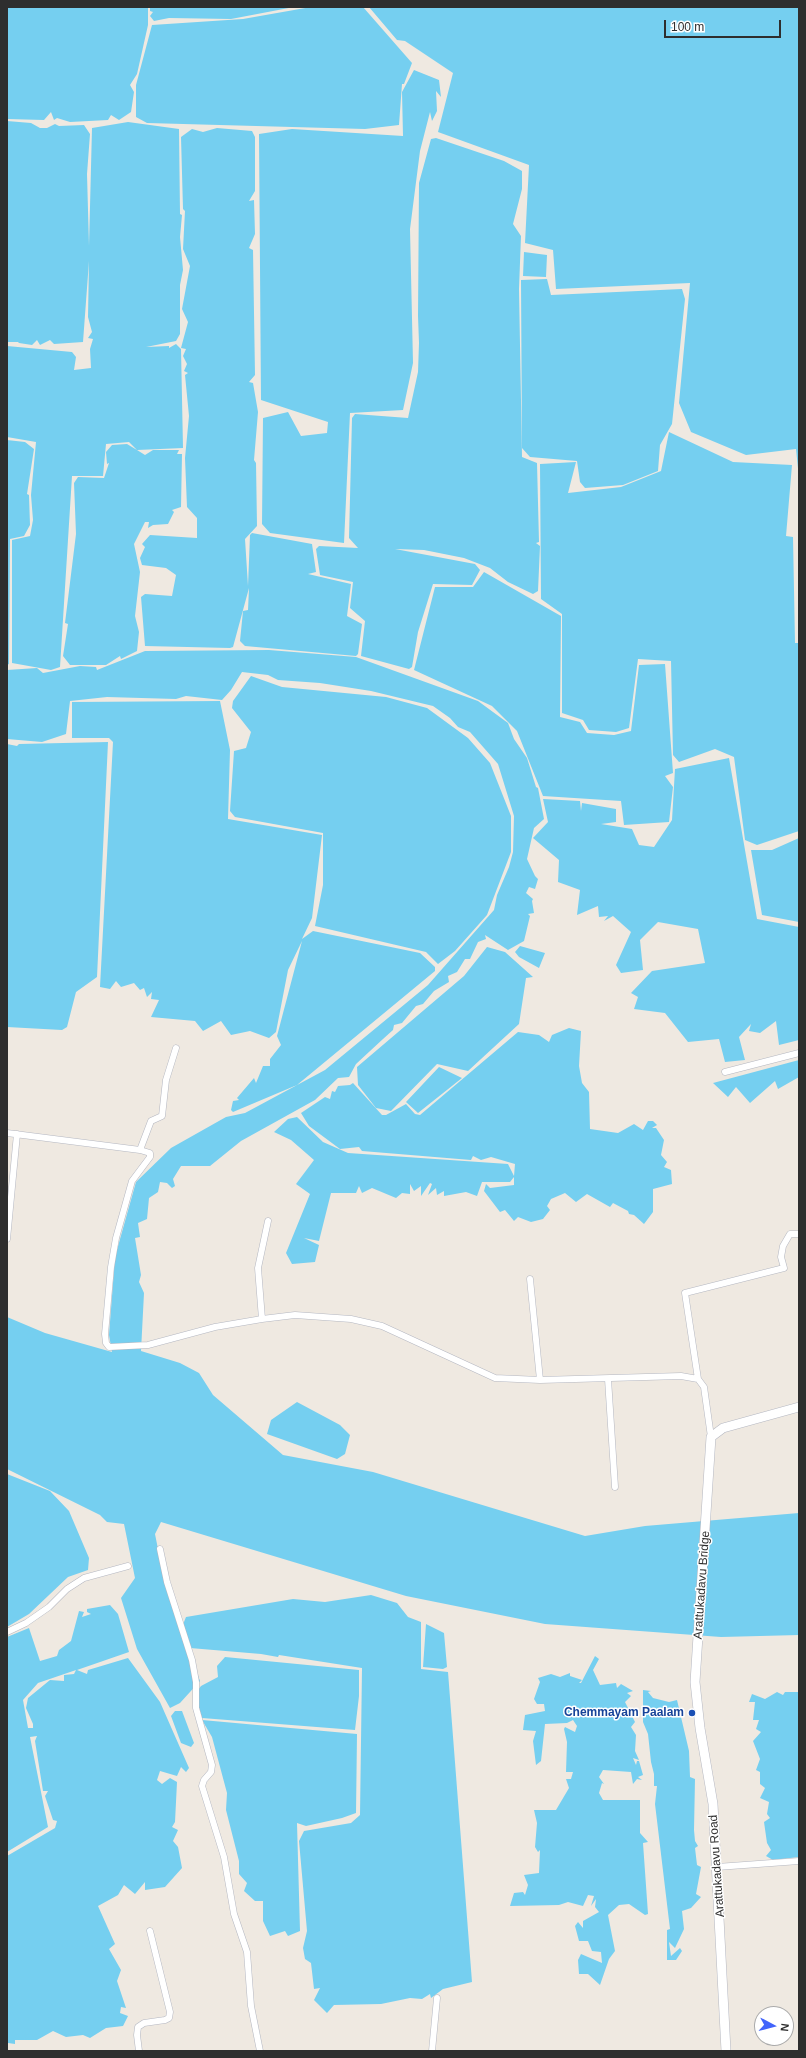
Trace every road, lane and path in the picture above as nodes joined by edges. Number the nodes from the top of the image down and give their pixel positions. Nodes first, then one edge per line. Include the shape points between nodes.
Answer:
1 (176, 1048) dead end
2 (799, 1053) edge
3 (725, 1072) dead end
4 (7, 1133) edge
5 (17, 1134) junction
6 (140, 1150) junction
7 (268, 1221) dead end
8 (799, 1234) edge
9 (7, 1240) edge
10 (530, 1279) dead end
11 (262, 1319) junction
12 (608, 1379) junction
13 (698, 1379) junction
14 (540, 1380) junction
15 (799, 1408) edge
16 (712, 1437) junction
17 (615, 1487) dead end
18 (160, 1550) dead end
19 (128, 1566) dead end
20 (7, 1632) edge
21 (695, 1682) joint
22 (799, 1861) edge
23 (717, 1867) junction
24 (150, 1931) dead end
25 (437, 1998) dead end
26 (139, 2051) edge
27 (260, 2051) edge
28 (432, 2051) edge
29 (726, 2051) edge

1 - 6 street via 166,1080 162,1116 151,1120
2 - 3 street
4 - 5 street
5 - 6 street
5 - 9 street
6 - 11 street via 150,1153 150,1157 132,1181 116,1238 111,1267 106,1343 109,1347 148,1345 216,1327
7 - 11 street via 258,1268
8 - 13 street via 790,1234 783,1246 781,1256 784,1268 684,1293
10 - 14 street
11 - 14 street via 295,1315 324,1316 382,1326 495,1378
12 - 13 street via 681,1376
12 - 14 street
12 - 17 street
13 - 16 street via 704,1387
15 - 16 main road via 723,1428
16 - 21 main road, Arattukadavu Bridge
18 - 27 street via 167,1582 192,1660 196,1682 196,1708 212,1765 212,1772 202,1786 224,1857 234,1914 247,1952 251,2006
19 - 20 street via 84,1578 67,1589 50,1607
21 - 23 main road, Arattukadavu Road via 713,1804
22 - 23 street
23 - 29 main road, Arattukadavu Road
24 - 26 street via 170,2012 169,2018 165,2020 144,2023 138,2027
25 - 28 street

